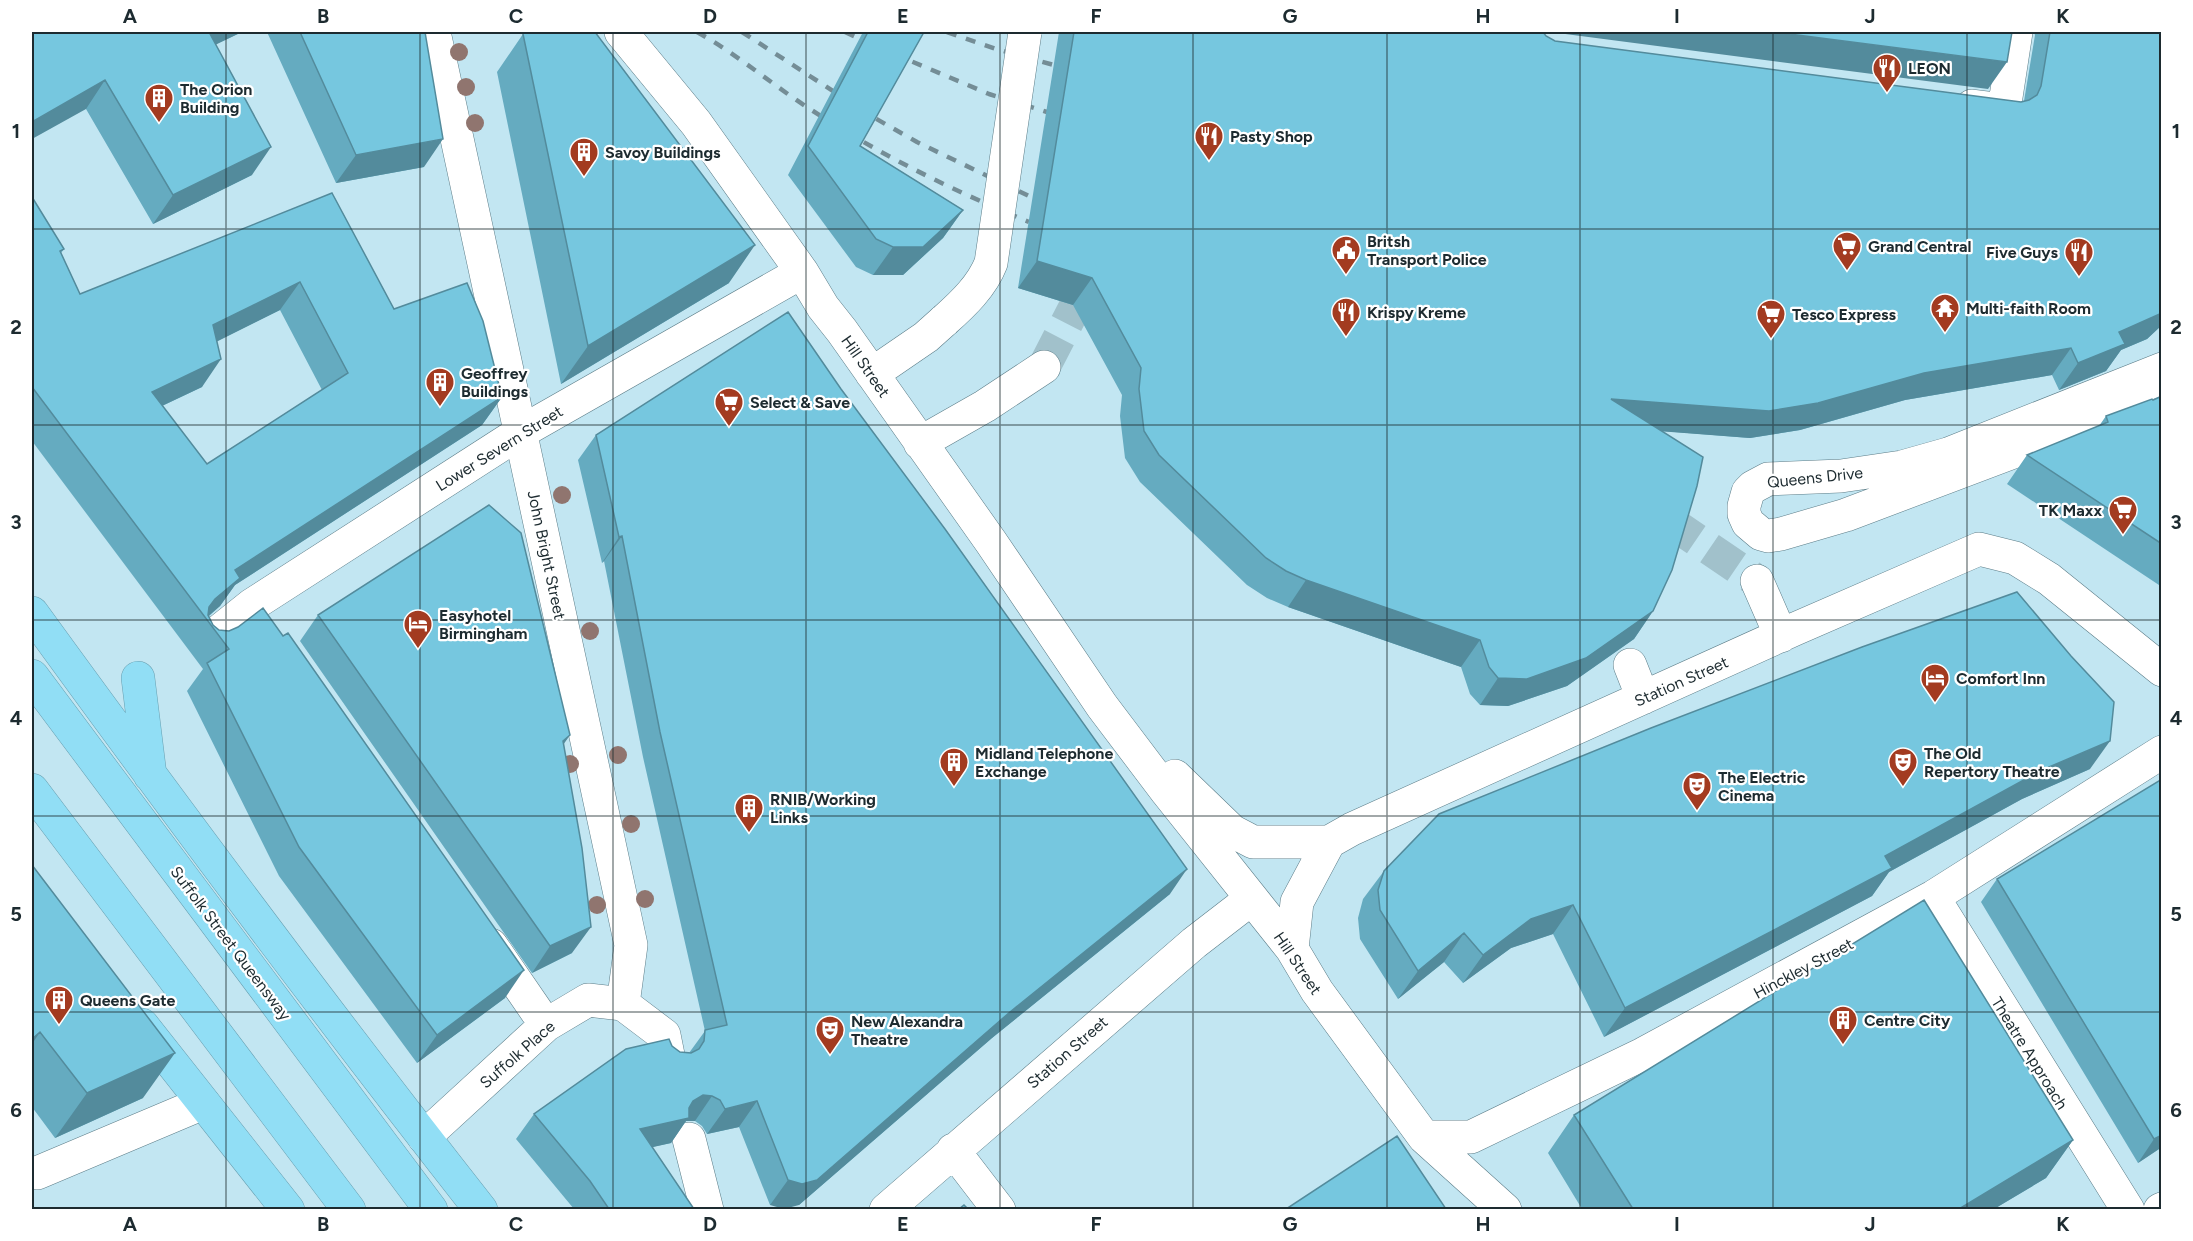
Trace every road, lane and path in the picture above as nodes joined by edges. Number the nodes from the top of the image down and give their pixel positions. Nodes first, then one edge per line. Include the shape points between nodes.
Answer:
1 (434, 32) edge
2 (621, 32) edge
3 (1025, 32) edge
4 (2016, 32) edge
5 (1946, 102) edge
6 (802, 272) junction
7 (1044, 367) tunnel mouth
8 (2162, 369) edge
9 (872, 374) junction
10 (2162, 396) edge
11 (521, 432) junction
12 (920, 443) junction
13 (1757, 581) tunnel mouth
14 (32, 613) edge
15 (1780, 636) junction
16 (207, 641) edge
17 (1630, 665) dead end
18 (2162, 670) edge
19 (32, 676) edge
20 (138, 678) dead end
21 (1643, 698) junction
22 (1102, 706) junction
23 (2162, 752) edge
24 (150, 777) junction
25 (32, 790) edge
26 (1329, 842) junction
27 (1933, 897) junction
28 (1251, 899) junction
29 (471, 917) edge
30 (1292, 949) junction
31 (124, 1003) edge
32 (623, 1004) junction
33 (546, 1024) junction
34 (669, 1060) edge
35 (203, 1103) junction
36 (424, 1137) junction
37 (1424, 1137) junction
38 (689, 1139) edge
39 (953, 1150) junction
40 (38, 1173) dead end
41 (288, 1209) edge
42 (349, 1209) edge
43 (431, 1209) edge
44 (481, 1209) edge
45 (707, 1209) edge
46 (885, 1209) edge
47 (999, 1209) edge
48 (1505, 1209) edge
49 (2128, 1209) edge

1 - 11 street, John Bright Street
2 - 6 street, Hill Street via 696,123
3 - 9 street, bridge via 988,272 965,302 926,337
4 - 5 street via 2004,110
6 - 9 street, Hill Street via 823,308
6 - 11 street, Lower Severn Street
7 - 12 street
8 - 10 street, Queens Drive via 1948,454 1902,467 1760,482 1748,492 1744,514 1761,534 1781,534 1846,515
9 - 12 street, Hill Street
11 - 16 street, Lower Severn Street via 259,615
11 - 32 street, John Bright Street via 631,945
12 - 22 street, Hill Street
13 - 15 street
14 - 24 highway
15 - 18 street, Station Street via 1979,549 2015,558 2049,579
15 - 21 street, Station Street
17 - 21 street
19 - 43 highway, Suffolk Street Queensway
20 - 24 highway
21 - 26 street, Station Street
22 - 26 street, Hill Street via 1232,831 1253,842
22 - 28 street, Hill Street
23 - 27 street, Hinckley Street
24 - 36 highway
25 - 42 highway
26 - 30 street via 1297,902
27 - 37 street, Hinckley Street via 1643,1054 1471,1137
27 - 49 street, Theatre Approach
28 - 30 street, Hill Street
28 - 39 street, Station Street via 1194,943
29 - 33 street
30 - 37 street, Hill Street via 1317,991
31 - 35 highway
32 - 33 street, Suffolk Place via 588,1000
32 - 34 street via 664,1035
33 - 36 street, Suffolk Place
35 - 40 street
35 - 41 highway
36 - 44 highway
37 - 48 street, Hill Street
38 - 45 street
39 - 46 street, Station Street
39 - 47 street

